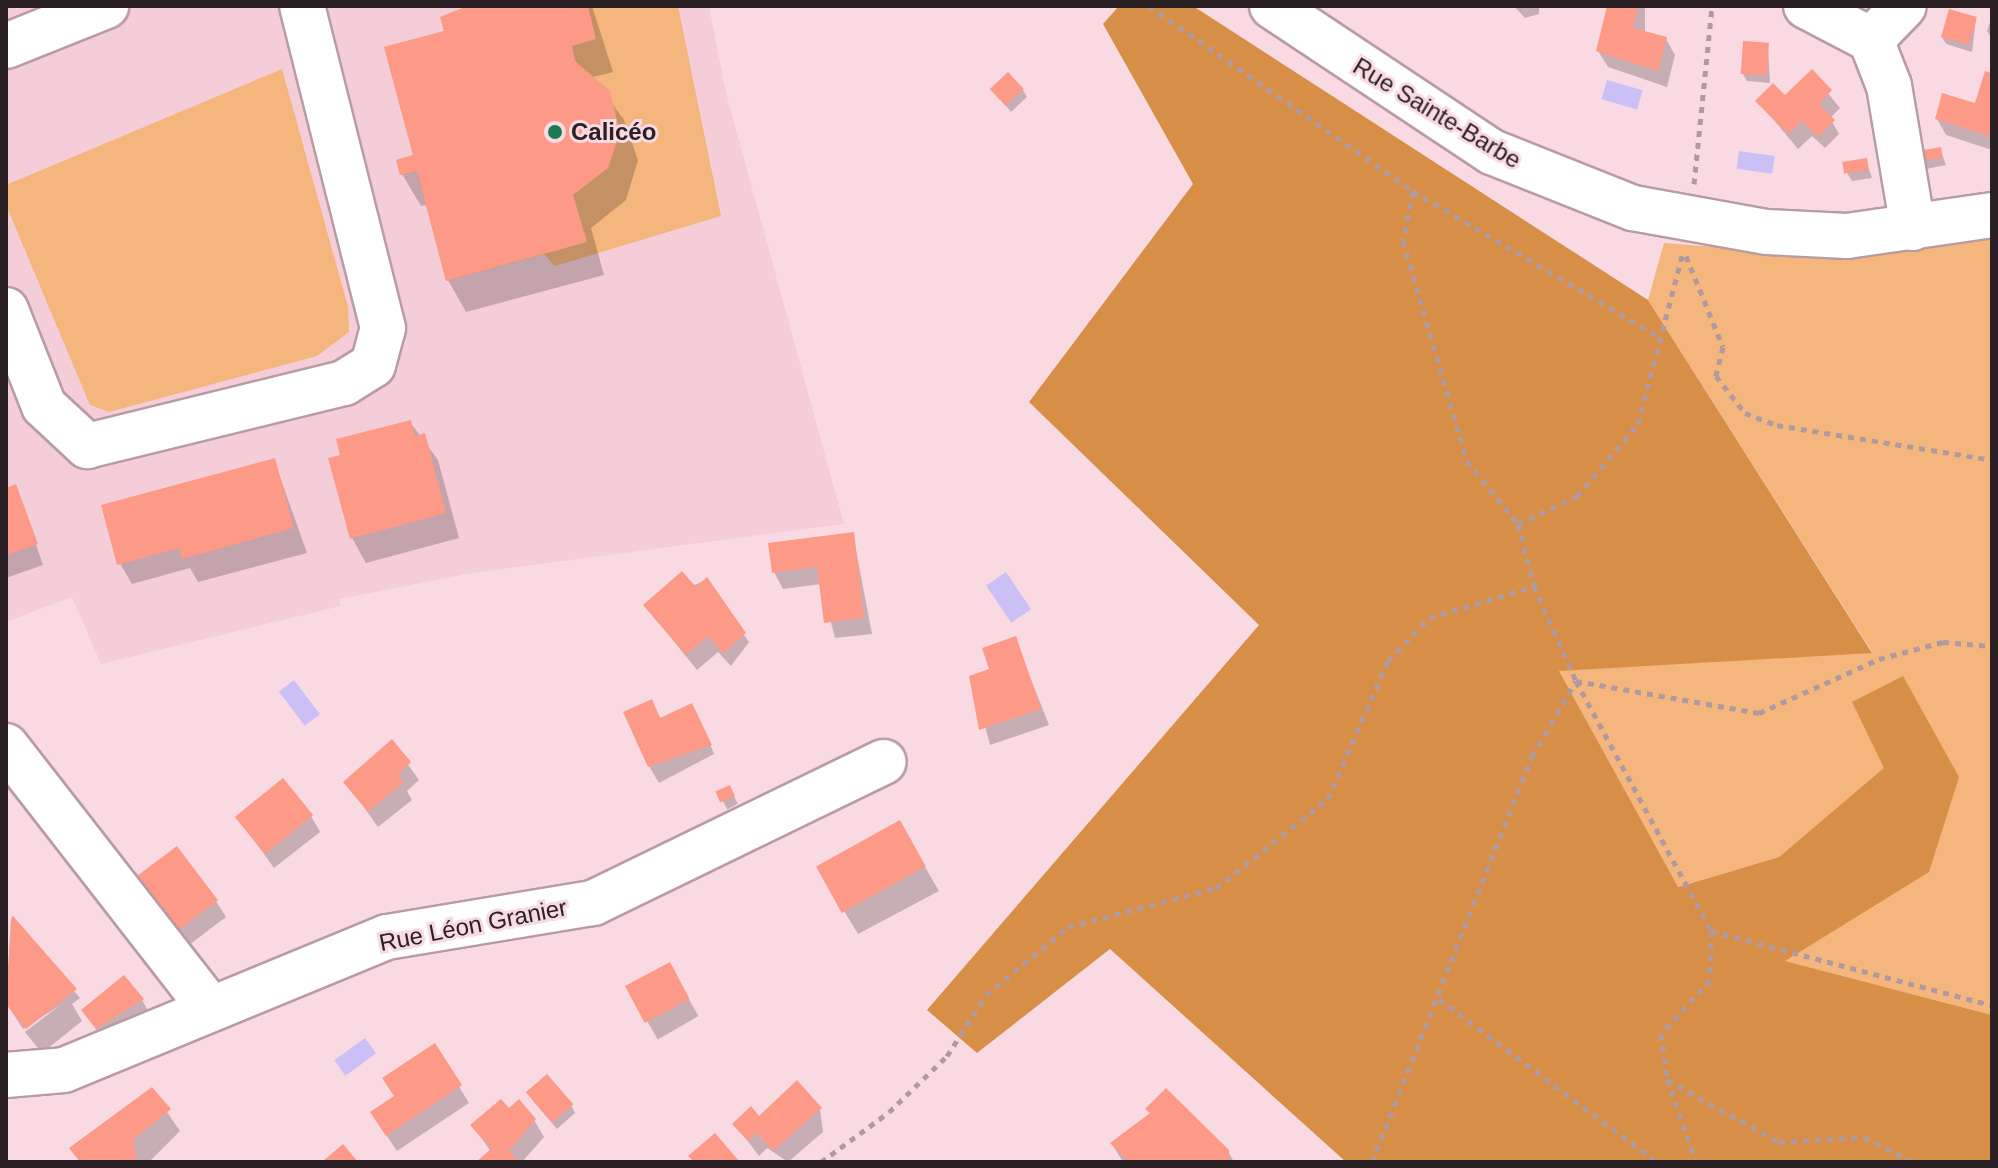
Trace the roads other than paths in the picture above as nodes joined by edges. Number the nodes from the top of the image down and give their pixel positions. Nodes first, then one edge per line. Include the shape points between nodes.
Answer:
1 (106, 6) edge
2 (302, 6) edge
3 (1272, 6) edge
4 (1806, 6) edge
5 (1904, 6) edge
6 (1871, 40) junction
7 (6, 46) edge
8 (1992, 215) edge
9 (1913, 228) junction
10 (6, 310) edge
11 (6, 746) edge
12 (884, 762) dead end
13 (211, 1009) junction
14 (6, 1075) edge

1 - 7 street
2 - 10 street via 383,328 373,365 344,383 87,446 44,406
3 - 9 street, Rue Sainte-Barbe via 1492,152 1687,236 1847,236
4 - 6 street
5 - 6 street
6 - 9 street via 1889,86
8 - 9 street, Rue Sainte-Barbe
11 - 13 street
12 - 13 street, Rue Léon Granier via 593,903 387,937
13 - 14 street, Rue Léon Granier via 64,1070

